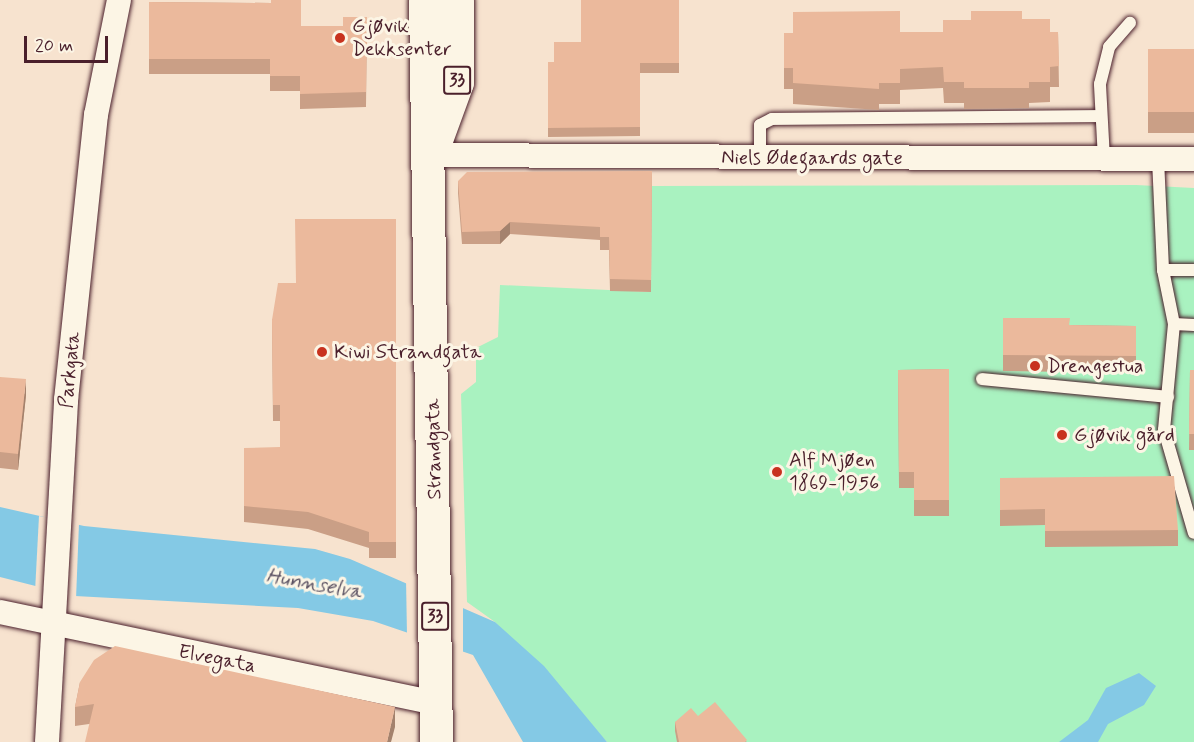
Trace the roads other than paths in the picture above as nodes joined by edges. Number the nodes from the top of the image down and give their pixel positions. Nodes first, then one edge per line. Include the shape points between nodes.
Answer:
1 (119, 0) edge
2 (425, 0) edge
3 (457, 0) edge
4 (1130, 23) dead end
5 (1099, 116) junction
6 (431, 155) junction
7 (760, 158) junction
8 (1104, 159) junction
9 (1158, 159) junction
10 (1194, 159) edge
11 (1163, 270) junction
12 (1194, 270) edge
13 (1174, 324) junction
14 (1194, 325) edge
15 (982, 379) dead end
16 (1168, 397) junction
17 (1194, 533) edge
18 (0, 612) edge
19 (50, 626) junction
20 (434, 687) junction
21 (47, 742) edge
22 (436, 742) edge

1 - 19 street, Parkgata via 96,115 57,508
2 - 6 main road, Strandgata / 33
3 - 6 main road, Strandgata / 33 via 457,82
4 - 5 lane via 1109,47
5 - 7 lane via 772,119 760,125
5 - 8 lane
6 - 7 street, Niels Ødegaards gate
6 - 20 main road, Strandgata / 33
7 - 8 street, Niels Ødegaards gate
8 - 9 street, Niels Ødegaards gate
9 - 10 street, Niels Ødegaards gate
9 - 11 lane
11 - 12 lane
11 - 13 lane
13 - 14 lane
13 - 16 lane
15 - 16 lane
16 - 17 lane via 1164,430
18 - 19 street, Elvegata
19 - 20 street, Elvegata
19 - 21 street, Parkgata
20 - 22 main road, Strandgata / 33

